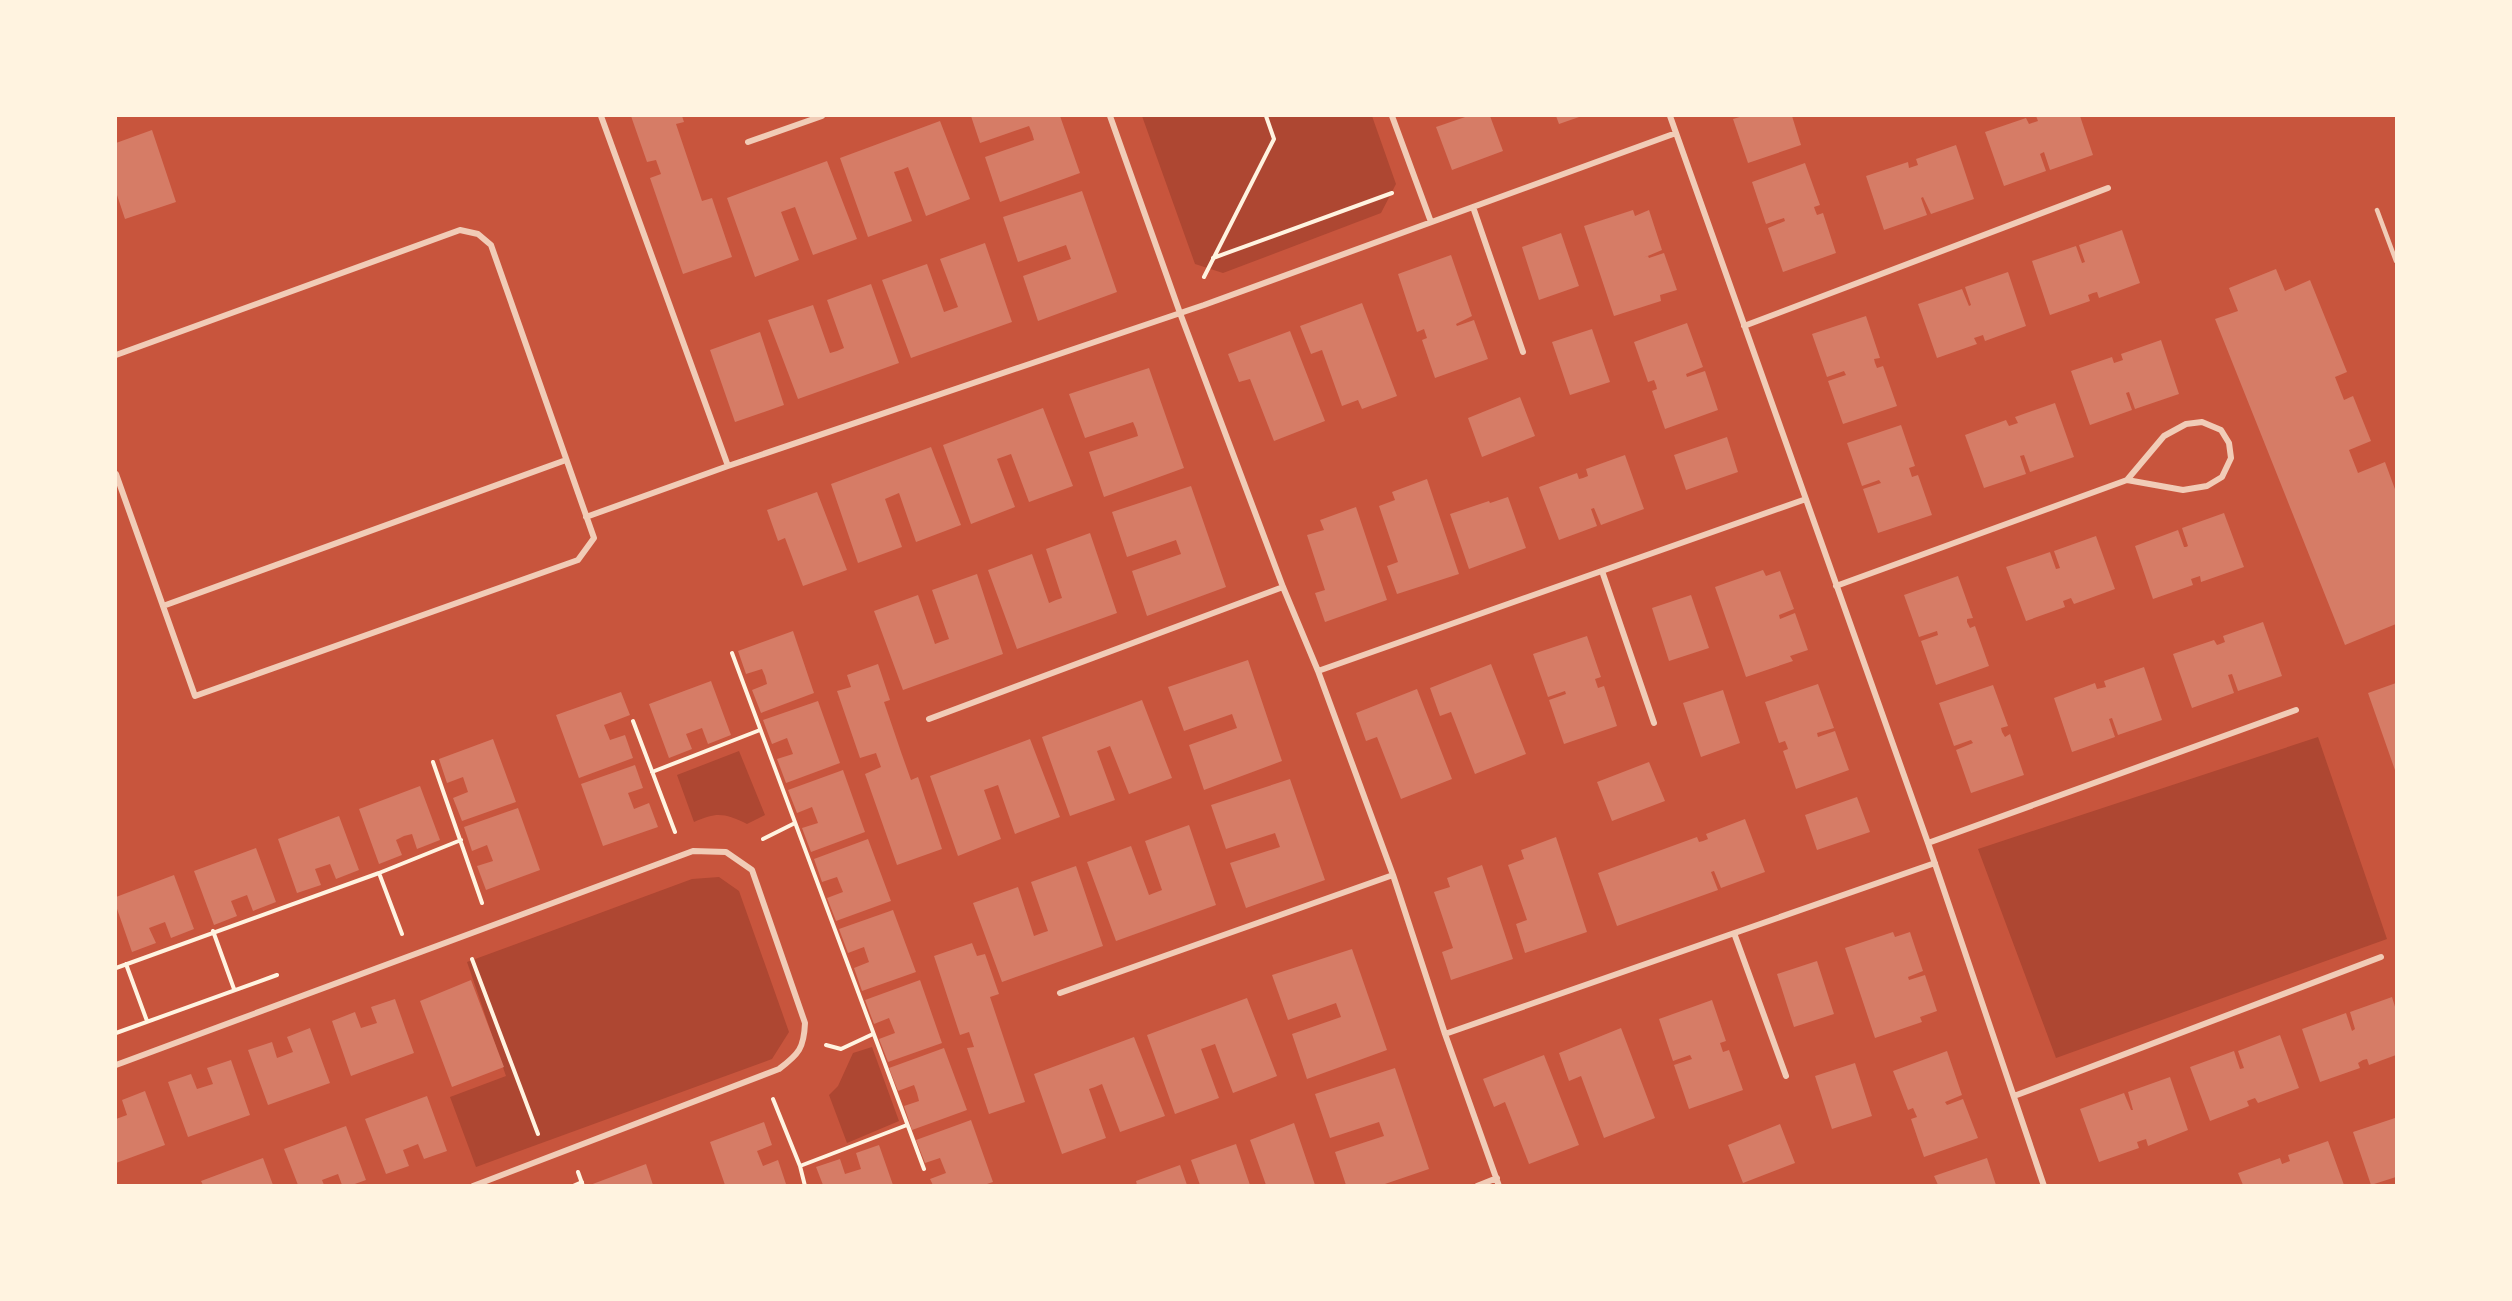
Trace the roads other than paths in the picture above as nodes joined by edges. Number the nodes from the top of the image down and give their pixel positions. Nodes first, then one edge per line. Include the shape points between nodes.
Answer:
1 (601, 116) edge
2 (822, 116) edge
3 (1110, 116) edge
4 (1392, 116) edge
5 (1670, 116) edge
6 (1676, 133) junction
7 (748, 142) dead end
8 (2108, 188) dead end
9 (1473, 207) junction
10 (2377, 210) dead end
11 (1431, 222) junction
12 (2397, 261) edge
13 (1180, 313) junction
14 (1744, 326) junction
15 (1523, 352) dead end
16 (116, 355) edge
17 (566, 460) junction
18 (728, 466) junction
19 (116, 474) edge
20 (2127, 480) junction
21 (1806, 498) junction
22 (586, 518) junction
23 (1602, 572) junction
24 (1836, 586) junction
25 (1283, 587) junction
26 (163, 606) junction
27 (1318, 671) junction
28 (2296, 710) dead end
29 (929, 719) dead end
30 (1654, 723) dead end
31 (1928, 843) junction
32 (1935, 863) junction
33 (1393, 875) junction
34 (1734, 933) junction
35 (2381, 957) dead end
36 (1060, 993) dead end
37 (1445, 1034) junction
38 (116, 1065) edge
39 (1786, 1076) dead end
40 (2014, 1096) junction
41 (1497, 1178) junction
42 (473, 1185) edge
43 (1477, 1185) edge
44 (1499, 1185) edge
45 (2044, 1185) edge

1 - 18 street
2 - 7 street
3 - 13 street
4 - 11 street
5 - 6 street
6 - 9 street
6 - 14 street
8 - 14 street
9 - 11 street
9 - 15 street
10 - 12 lane
11 - 13 street
13 - 18 street
13 - 25 street
14 - 21 street
16 - 17 street via 460,230 478,234 491,245
17 - 22 street
17 - 26 street
18 - 22 street
19 - 26 street
20 - 20 street via 2183,490 2207,486 2222,477 2231,458 2229,443 2221,430 2202,422 2186,424 2164,436
20 - 24 street
21 - 23 street
21 - 24 street
22 - 26 street via 594,538 578,560 195,696
23 - 27 street
23 - 30 street
24 - 31 street
25 - 27 street
25 - 29 street
27 - 33 street
28 - 31 street
31 - 32 street
32 - 34 street
32 - 40 street
33 - 36 street
33 - 37 street
34 - 37 street
34 - 39 street
35 - 40 street
37 - 41 street
38 - 42 street via 683,854 726,852 752,870 805,1023 804,1041 796,1056 762,1076
40 - 45 street
41 - 43 street
41 - 44 street

